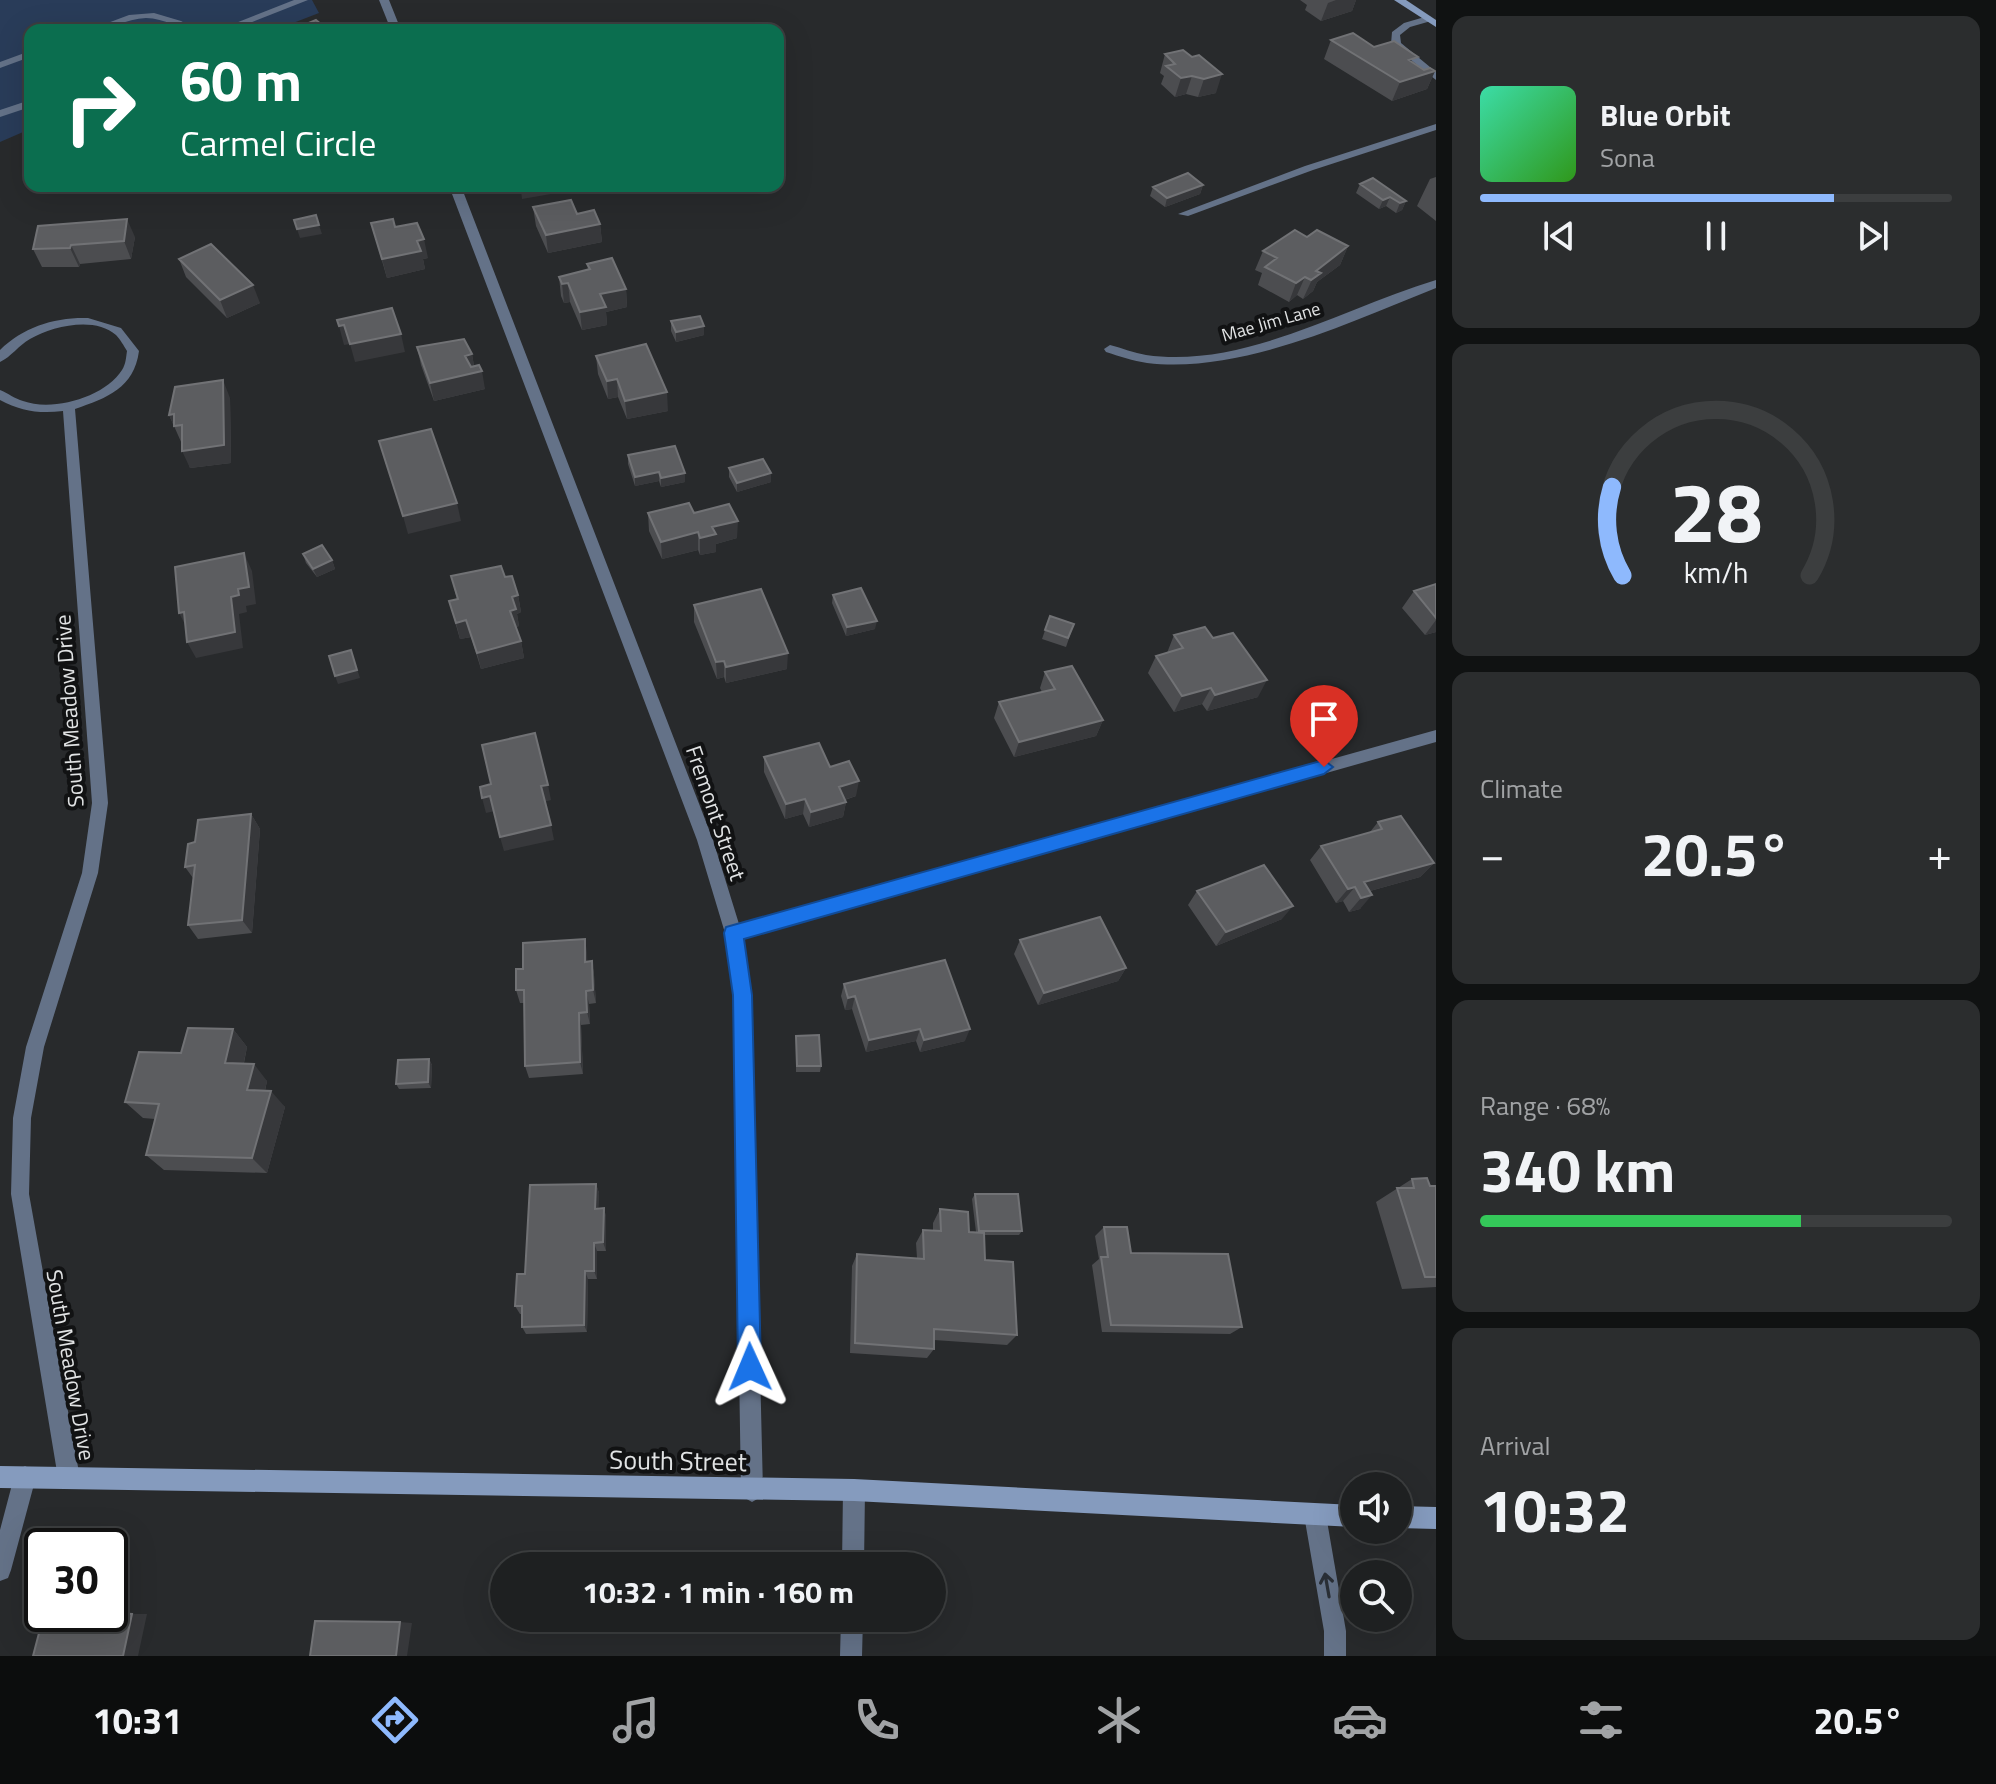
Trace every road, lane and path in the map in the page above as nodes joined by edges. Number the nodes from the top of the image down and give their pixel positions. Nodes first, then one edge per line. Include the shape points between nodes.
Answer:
1 (303, 0) edge
2 (384, 0) edge
3 (1399, 0) edge
4 (1432, 21) edge
5 (110, 24) edge
6 (181, 24) edge
7 (239, 24) edge
8 (394, 24) edge
9 (24, 56) edge
10 (0, 65) edge
11 (1436, 77) edge
12 (24, 105) edge
13 (0, 114) edge
14 (1436, 127) edge
15 (457, 192) edge
16 (1184, 214) dead end
17 (1436, 284) edge
18 (1110, 349) dead end
19 (0, 358) edge
20 (0, 394) edge
21 (69, 408) junction
22 (1436, 736) edge
23 (733, 933) junction
24 (0, 1477) edge
25 (25, 1477) junction
26 (69, 1478) junction
27 (854, 1490) junction
28 (752, 1491) junction
29 (1315, 1515) junction
30 (1340, 1516) edge
31 (1412, 1517) edge
32 (1436, 1518) edge
33 (853, 1552) edge
34 (0, 1570) edge
35 (852, 1632) edge
36 (851, 1656) edge
37 (1335, 1656) edge

1 - 7 street
2 - 8 street
3 - 4 street
4 - 11 street via 1407,25 1395,34 1396,44
5 - 6 street via 151,14
9 - 10 street
12 - 13 street
14 - 16 street
15 - 23 street, Fremont Street via 705,840
17 - 18 street, Mae Jim Lane via 1291,339 1230,353 1166,361
19 - 21 street via 17,341 55,325 84,321 119,330 133,353 127,372 98,397
20 - 21 street via 26,408
21 - 26 street, South Meadow Drive via 100,803 90,873 35,1047 22,1118 20,1194
22 - 23 street
23 - 28 street, Fremont Street via 742,995
24 - 25 street, South Street
25 - 26 street, South Street
25 - 34 street
26 - 28 street, South Street
27 - 28 street, South Street
27 - 29 street, South Street
27 - 33 street
29 - 30 street, South Street
37 -> 29 street
31 - 32 street
35 - 36 street

